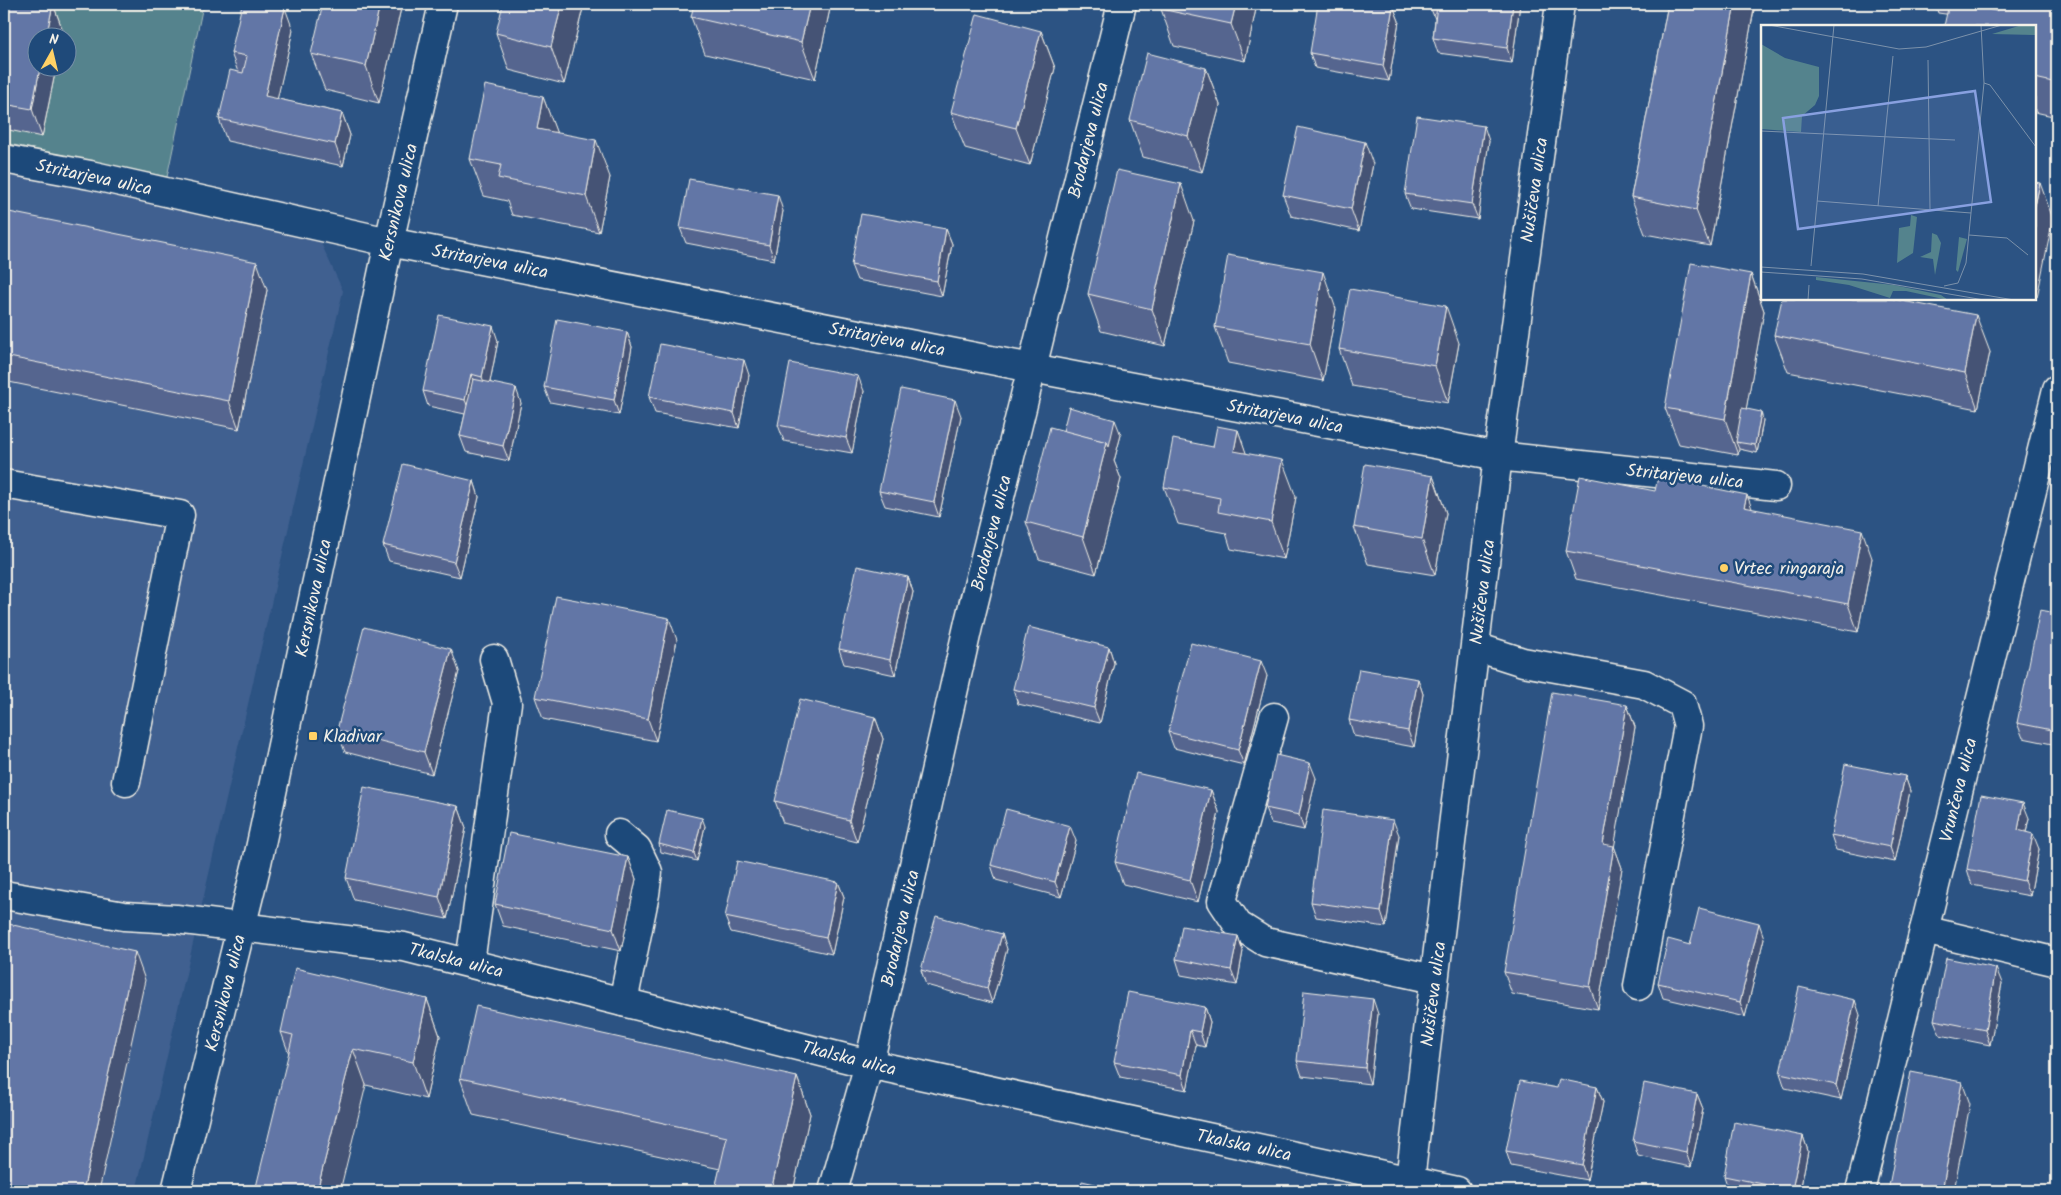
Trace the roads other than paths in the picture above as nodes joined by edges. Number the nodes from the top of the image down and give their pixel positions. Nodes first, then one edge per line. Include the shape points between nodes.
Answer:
1 (443, 4) edge
2 (1122, 4) edge
3 (1560, 4) edge
4 (4, 159) edge
5 (389, 242) junction
6 (1032, 368) junction
7 (2057, 389) edge
8 (1498, 456) junction
9 (4, 484) edge
10 (1776, 486) dead end
11 (1476, 647) junction
12 (494, 658) dead end
13 (1274, 717) dead end
14 (126, 782) dead end
15 (619, 834) dead end
16 (4, 895) edge
17 (241, 928) junction
18 (1924, 930) junction
19 (470, 962) junction
20 (2057, 962) edge
21 (1434, 979) junction
22 (1638, 986) dead end
23 (623, 1002) junction
24 (869, 1064) junction
25 (1410, 1180) junction
26 (176, 1191) edge
27 (833, 1191) edge
28 (1457, 1191) edge
29 (1860, 1191) edge

1 - 5 street, Kersnikova ulica
2 - 6 street, Brodarjeva ulica
3 - 8 street, Nušičeva ulica
4 - 5 street, Stritarjeva ulica
5 - 6 street, Stritarjeva ulica
5 - 17 street, Kersnikova ulica
6 - 8 street, Stritarjeva ulica
6 - 24 street, Brodarjeva ulica via 969,622
7 - 18 street, Vrunčeva ulica
8 - 10 street, Stritarjeva ulica
8 - 11 street, Nušičeva ulica
9 - 14 street via 180,515
11 - 21 street, Nušičeva ulica
11 - 22 street via 1524,662 1644,684 1682,704 1688,726
12 - 19 street via 507,703
13 - 21 street via 1222,901 1238,925 1265,942
15 - 23 street via 637,849 648,872
16 - 17 street, Tkalska ulica via 124,916
17 - 19 street, Tkalska ulica via 404,946
17 - 26 street, Kersnikova ulica
18 - 20 street
18 - 29 street, Vrunčeva ulica
19 - 23 street, Tkalska ulica
21 - 25 street, Nušičeva ulica
23 - 24 street, Tkalska ulica
24 - 25 street, Tkalska ulica
24 - 27 street, Brodarjeva ulica
25 - 28 street, Tkalska ulica

